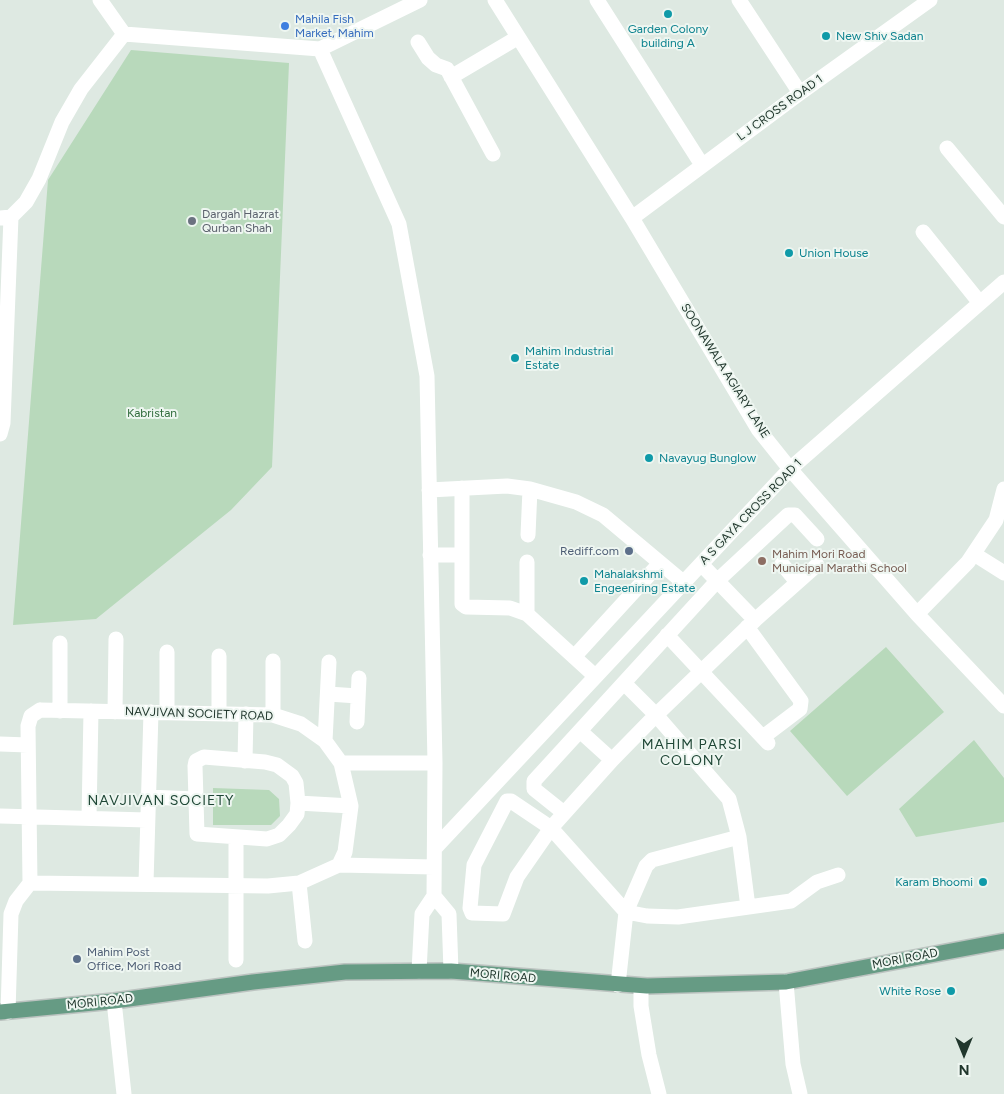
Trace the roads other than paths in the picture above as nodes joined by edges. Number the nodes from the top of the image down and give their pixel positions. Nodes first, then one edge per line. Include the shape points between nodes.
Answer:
1 (100, 0) edge
2 (420, 0) edge
3 (495, 0) edge
4 (597, 0) edge
5 (739, 0) edge
6 (930, 0) edge
7 (124, 34) junction
8 (517, 38) junction
9 (418, 42) dead end
10 (320, 49) junction
11 (451, 77) junction
12 (800, 93) junction
13 (948, 148) dead end
14 (493, 154) dead end
15 (702, 166) junction
16 (1004, 217) edge
17 (6, 218) edge
18 (632, 218) junction
19 (923, 232) dead end
20 (1004, 282) edge
21 (980, 302) junction
22 (0, 434) edge
23 (790, 469) junction
24 (462, 488) junction
25 (530, 489) junction
26 (1004, 489) edge
27 (429, 490) junction
28 (1000, 521) edge
29 (528, 535) dead end
30 (816, 539) dead end
31 (974, 554) junction
32 (430, 555) junction
33 (461, 555) junction
34 (527, 562) dead end
35 (660, 563) junction
36 (701, 564) junction
37 (782, 564) dead end
38 (816, 565) dead end
39 (1004, 573) edge
40 (717, 581) junction
41 (683, 582) junction
42 (797, 582) junction
43 (527, 614) junction
44 (917, 614) junction
45 (751, 623) junction
46 (667, 635) junction
47 (116, 639) dead end
48 (60, 643) dead end
49 (167, 652) dead end
50 (219, 656) dead end
51 (574, 657) junction
52 (273, 660) dead end
53 (329, 662) dead end
54 (701, 670) junction
55 (595, 676) junction
56 (359, 678) dead end
57 (624, 683) junction
58 (328, 694) junction
59 (358, 696) junction
60 (1004, 706) edge
61 (60, 711) junction
62 (92, 711) junction
63 (115, 712) junction
64 (151, 712) junction
65 (166, 712) junction
66 (219, 714) junction
67 (246, 714) junction
68 (273, 715) junction
69 (656, 715) junction
70 (357, 722) dead end
71 (580, 731) junction
72 (325, 742) junction
73 (0, 744) edge
74 (28, 744) junction
75 (612, 760) junction
76 (245, 761) junction
77 (341, 763) junction
78 (435, 763) junction
79 (148, 797) junction
80 (195, 799) junction
81 (298, 803) junction
82 (350, 806) junction
83 (564, 813) junction
84 (0, 816) edge
85 (29, 817) junction
86 (89, 818) junction
87 (147, 820) junction
88 (551, 828) junction
89 (739, 837) junction
90 (236, 838) junction
91 (435, 848) junction
92 (339, 865) junction
93 (434, 867) junction
94 (838, 875) dead end
95 (30, 882) junction
96 (299, 882) junction
97 (146, 883) junction
98 (236, 886) junction
99 (434, 896) junction
100 (748, 907) junction
101 (626, 912) junction
102 (306, 941) dead end
103 (1004, 941) edge
104 (236, 960) dead end
105 (419, 971) junction
106 (451, 971) junction
107 (786, 982) junction
108 (618, 985) junction
109 (644, 986) junction
110 (114, 1001) junction
111 (4, 1012) edge
112 (658, 1064) dead end
113 (124, 1094) edge
114 (659, 1094) edge
115 (800, 1094) edge

1 - 7 street
2 - 10 street
3 - 8 street, SOONAWALA AGIARY LANE
4 - 15 street
5 - 12 street
6 - 12 street, L J CROSS ROAD 1
7 - 10 street
7 - 17 street via 81,89 58,130 39,179 26,202
8 - 11 street
8 - 18 street, SOONAWALA AGIARY LANE
9 - 11 street via 428,58 447,69
10 - 27 street via 399,224 427,376
11 - 14 street
12 - 15 street, L J CROSS ROAD 1
13 - 16 street
15 - 18 street, L J CROSS ROAD 1
17 - 22 street
18 - 23 street, SOONAWALA AGIARY LANE via 758,429
19 - 21 street
20 - 21 street, A S GAYA CROSS ROAD 1
21 - 23 street, A S GAYA CROSS ROAD 1
23 - 36 street, A S GAYA CROSS ROAD 1
23 - 44 street, SOONAWALA AGIARY LANE
24 - 25 street via 507,486
24 - 27 street
24 - 33 street
25 - 29 street
25 - 35 street via 576,502 603,515
26 - 28 street
27 - 32 street
28 - 31 street
30 - 40 street via 795,516 788,515
31 - 39 street
31 - 44 street
32 - 33 street
32 - 78 street
33 - 43 street via 463,606 510,608
34 - 43 street
35 - 41 street
35 - 51 street
36 - 40 street
36 - 41 street, A S GAYA CROSS ROAD 1
37 - 42 street
38 - 42 street
40 - 45 street
40 - 46 street
41 - 55 street, A S GAYA CROSS ROAD 1
42 - 45 street
43 - 51 street
44 - 60 street, SOONAWALA AGIARY LANE
45 - 54 street
45 - 54 street via 802,701 800,709 765,740
46 - 54 street
46 - 57 street
47 - 63 street
48 - 61 street
49 - 65 street
50 - 66 street
51 - 55 street
52 - 68 street
53 - 58 street
54 - 69 street
55 - 91 street, A S GAYA CROSS ROAD 1
56 - 59 street
57 - 69 street
57 - 71 street
58 - 59 street
58 - 72 street
59 - 70 street
61 - 62 street, NAVJIVAN SOCIETY ROAD
61 - 74 street, NAVJIVAN SOCIETY ROAD via 40,710 31,716
62 - 63 street, NAVJIVAN SOCIETY ROAD
62 - 86 street
63 - 64 street, NAVJIVAN SOCIETY ROAD
64 - 65 street, NAVJIVAN SOCIETY ROAD
64 - 79 street
65 - 66 street, NAVJIVAN SOCIETY ROAD
66 - 67 street, NAVJIVAN SOCIETY ROAD
67 - 68 street, NAVJIVAN SOCIETY ROAD
67 - 76 street
68 - 72 street, NAVJIVAN SOCIETY ROAD via 301,724
69 - 75 street
69 - 89 street via 729,799
71 - 75 street
71 - 83 street via 533,784 535,791
72 - 77 street, NAVJIVAN SOCIETY ROAD
73 - 74 street
74 - 85 street, NAVJIVAN SOCIETY ROAD
75 - 83 street
76 - 80 street via 200,758 195,766
76 - 81 street via 277,765 292,776
77 - 78 street
77 - 82 street, NAVJIVAN SOCIETY ROAD
78 - 91 street
79 - 80 street
79 - 87 street
80 - 90 street via 197,834
81 - 82 street
81 - 90 street via 296,814 279,834 267,839
82 - 92 street, NAVJIVAN SOCIETY ROAD via 345,852
83 - 88 street
84 - 85 street
85 - 86 street
85 - 95 street, NAVJIVAN SOCIETY ROAD
86 - 87 street
87 - 97 street
88 - 88 street via 517,876 503,914 471,912 474,865 504,804 510,801
88 - 101 street
89 - 100 street
89 - 101 street via 652,860 646,866
90 - 98 street
91 - 93 street
92 - 93 street
92 - 96 street
93 - 99 street
94 - 100 street via 818,882 791,901
95 - 97 street
95 - 111 street via 11,914
96 - 98 street
96 - 102 street
97 - 98 street
98 - 104 street
99 - 105 street via 422,914
99 - 106 street via 449,914
100 - 101 street via 678,917
101 - 108 street
103 - 107 main road, MORI ROAD
105 - 106 main road, MORI ROAD
105 - 110 main road, MORI ROAD via 345,972
106 - 108 main road, MORI ROAD
107 - 109 main road, MORI ROAD
107 - 115 street via 792,1064
108 - 109 main road, MORI ROAD
109 - 112 street
109 - 114 street via 641,1006
110 - 111 main road, MORI ROAD
110 - 113 street

